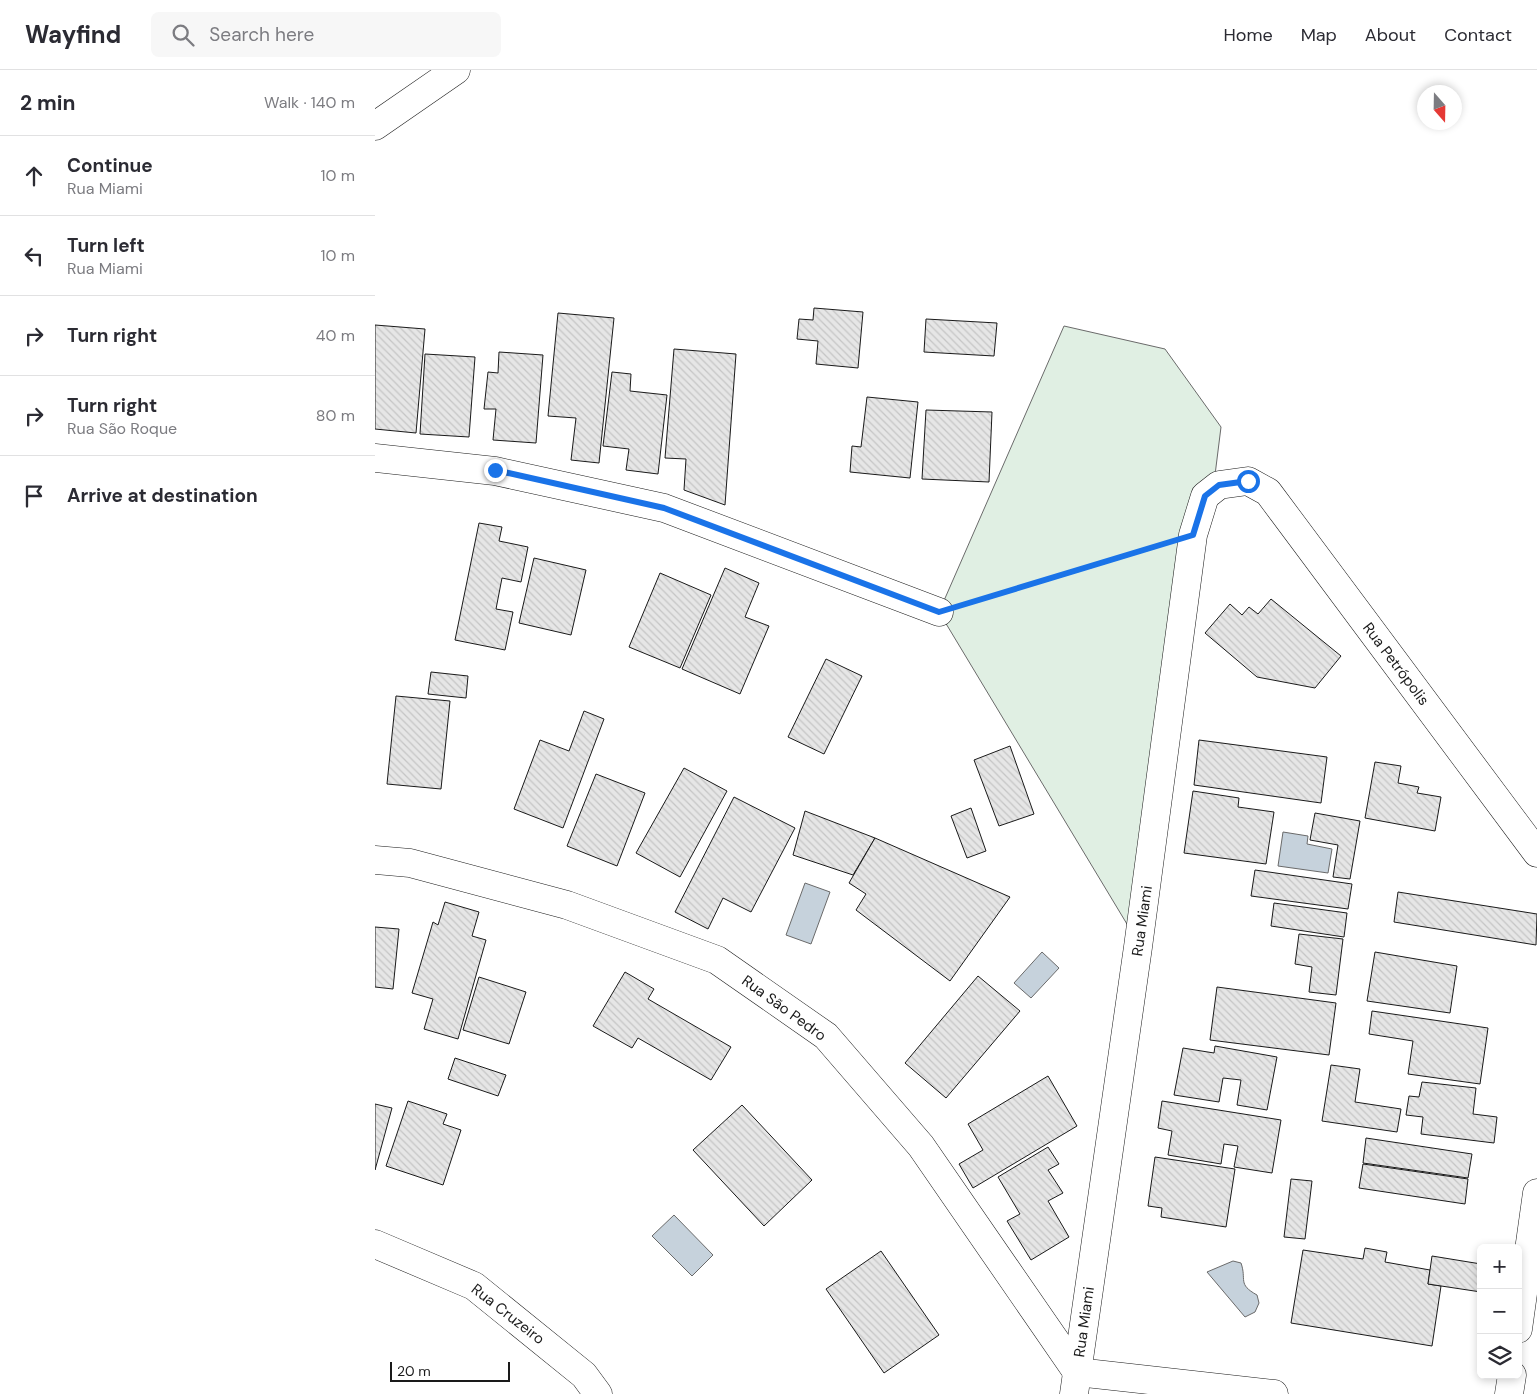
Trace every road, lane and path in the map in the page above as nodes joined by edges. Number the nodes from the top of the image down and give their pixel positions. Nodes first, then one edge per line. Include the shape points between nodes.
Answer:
1 (456, 70) edge
2 (375, 126) edge
3 (375, 458) edge
4 (1248, 481) joint
5 (1193, 535) junction
6 (939, 612) joint
7 (1537, 853) edge
8 (375, 860) edge
9 (1537, 1193) edge
10 (375, 1244) edge
11 (1522, 1300) edge
12 (1511, 1379) edge
13 (1075, 1383) edge
14 (599, 1394) edge
15 (1274, 1394) edge
16 (1509, 1394) edge

1 - 2 street
3 - 6 street via 495,470 664,508
4 - 5 street, Rua Miami via 1219,485 1205,496
4 - 7 street, Rua Petrópolis via 1268,492
5 - 6 path
5 - 13 street, Rua Miami
8 - 13 street, Rua São Pedro via 410,863 567,905 717,960 826,1036 921,1146
9 - 11 street
10 - 14 street, Rua Cruzeiro via 474,1286 584,1375
12 - 16 street
13 - 15 street

